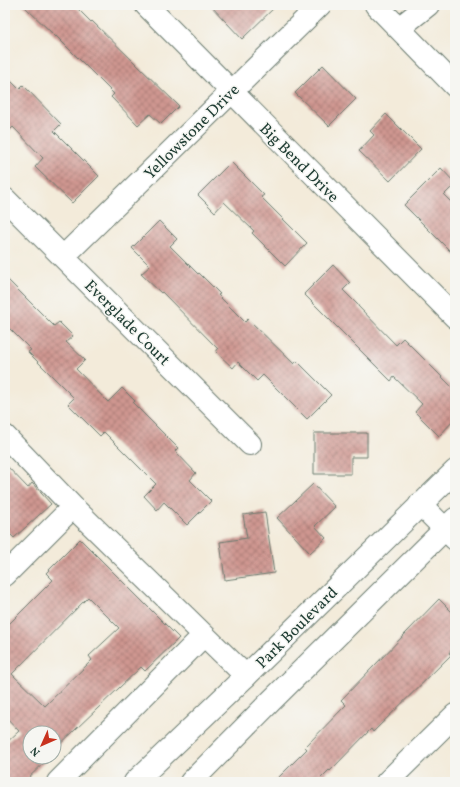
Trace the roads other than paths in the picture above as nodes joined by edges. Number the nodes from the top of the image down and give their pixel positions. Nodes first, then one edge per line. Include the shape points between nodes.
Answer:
1 (146, 5) edge
2 (320, 5) edge
3 (376, 5) edge
4 (428, 5) edge
5 (399, 28) junction
6 (455, 86) edge
7 (231, 92) junction
8 (5, 199) edge
9 (63, 257) junction
10 (455, 318) edge
11 (5, 436) edge
12 (250, 444) dead end
13 (455, 471) edge
14 (420, 504) junction
15 (73, 507) junction
16 (452, 529) edge
17 (5, 575) edge
18 (204, 635) junction
19 (246, 676) junction
20 (271, 701) junction
21 (455, 715) edge
22 (58, 782) edge
23 (135, 782) edge
24 (191, 782) edge
25 (387, 782) edge

1 - 7 street, Big Bend Drive
2 - 7 street, Yellowstone Drive
3 - 5 street
4 - 5 street
5 - 6 street
7 - 9 street, Yellowstone Drive
7 - 10 street, Big Bend Drive
8 - 9 street, Everglade Court
9 - 12 street, Everglade Court
11 - 15 street
13 - 14 street, Park Boulevard
14 - 16 street
14 - 19 street, Park Boulevard
15 - 17 street
15 - 18 street
16 - 20 street
18 - 19 street
18 - 22 street
19 - 20 street
19 - 23 street, Park Boulevard
20 - 24 street
21 - 25 street

